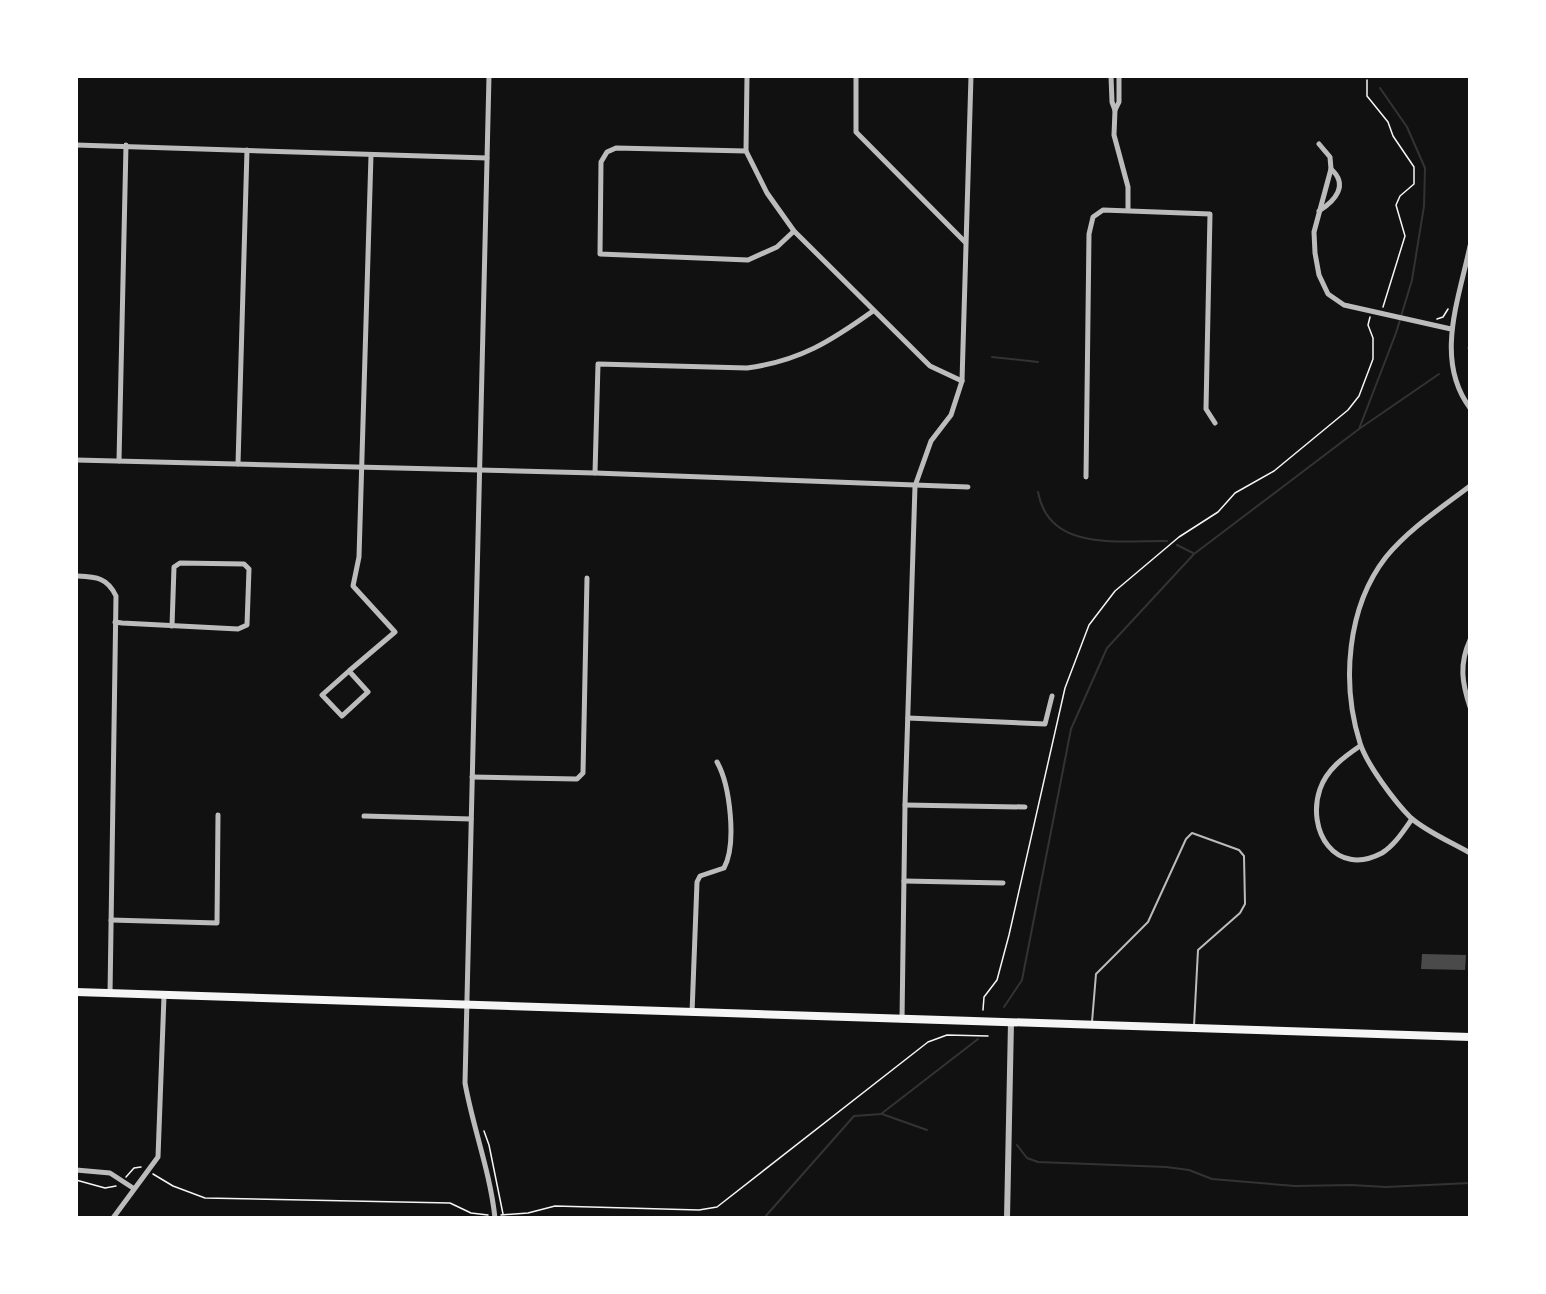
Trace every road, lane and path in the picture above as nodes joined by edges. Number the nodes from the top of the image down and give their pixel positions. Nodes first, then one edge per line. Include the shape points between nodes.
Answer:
1 (489, 76) edge
2 (747, 76) edge
3 (856, 76) edge
4 (971, 76) edge
5 (1111, 76) edge
6 (1119, 76) edge
7 (1366, 80) dead end
8 (1115, 110) junction
9 (1319, 144) dead end
10 (76, 145) edge
11 (126, 145) junction
12 (247, 150) junction
13 (746, 151) junction
14 (371, 154) junction
15 (487, 158) junction
16 (1331, 169) junction
17 (1128, 210) junction
18 (1319, 212) junction
19 (794, 231) junction
20 (965, 242) junction
21 (1470, 246) edge
22 (1449, 306) dead end
23 (873, 311) junction
24 (1383, 311) junction
25 (1370, 318) dead end
26 (1436, 319) dead end
27 (1450, 329) junction
28 (962, 381) junction
29 (1470, 408) edge
30 (1215, 423) dead end
31 (76, 460) edge
32 (119, 461) junction
33 (238, 464) junction
34 (361, 468) junction
35 (478, 471) junction
36 (596, 473) junction
37 (1086, 477) dead end
38 (915, 486) junction
39 (1470, 486) edge
40 (968, 487) dead end
41 (76, 576) edge
42 (586, 578) dead end
43 (115, 622) junction
44 (172, 626) junction
45 (1470, 640) edge
46 (349, 671) junction
47 (1052, 696) dead end
48 (1470, 707) edge
49 (908, 718) junction
50 (1360, 746) junction
51 (717, 762) dead end
52 (472, 777) junction
53 (905, 805) junction
54 (1026, 807) dead end
55 (218, 815) dead end
56 (364, 816) dead end
57 (471, 819) junction
58 (1412, 819) junction
59 (1470, 854) edge
60 (904, 881) junction
61 (1003, 883) dead end
62 (111, 920) junction
63 (76, 992) edge
64 (110, 994) junction
65 (164, 996) junction
66 (465, 1006) junction
67 (983, 1010) dead end
68 (692, 1013) junction
69 (902, 1020) junction
70 (1011, 1022) junction
71 (1092, 1025) junction
72 (1194, 1029) junction
73 (988, 1036) dead end
74 (1470, 1037) edge
75 (480, 1123) dead end
76 (144, 1168) dead end
77 (76, 1170) edge
78 (128, 1175) dead end
79 (154, 1175) dead end
80 (76, 1180) edge
81 (117, 1185) dead end
82 (133, 1188) junction
83 (504, 1215) junction
84 (495, 1217) edge
85 (113, 1218) edge
86 (1007, 1218) edge

1 - 15 street
2 - 13 street
3 - 20 street via 856,132
4 - 20 street
5 - 8 street
6 - 8 street via 1119,102
7 - 24 path via 1368,96 1388,122 1416,174 1414,184 1396,205 1405,236
8 - 17 street via 1114,135 1128,187
9 - 16 street via 1330,157
10 - 11 street
11 - 12 street
11 - 32 street
12 - 14 street
12 - 33 street
13 - 19 street via 767,193
13 - 19 street via 616,148 608,152 601,162 600,254 748,260 777,247
14 - 15 street
14 - 34 street
15 - 35 street
16 - 18 street
16 - 18 street via 1337,174 1340,189 1336,198
17 - 30 street via 1210,214 1206,409
17 - 37 street via 1103,210 1093,217 1089,234
18 - 24 street via 1314,232 1315,253 1328,294 1344,305
19 - 23 street
20 - 28 street
21 - 27 street
22 - 26 path via 1443,318
23 - 28 street via 930,366
23 - 36 street via 832,340 796,358 771,365 747,368 598,364
24 - 27 street
25 - 67 path via 1373,359 1359,396 1348,410 1274,471 1235,493 1218,512 1179,537 1127,580 1105,601 1089,625 1065,688 1009,935 997,980 984,997
27 - 29 street via 1452,375
28 - 38 street via 951,415 931,441
31 - 32 street
32 - 33 street
33 - 34 street
34 - 35 street
34 - 46 street via 359,557 352,586 395,632
35 - 36 street
35 - 52 street
36 - 38 street
38 - 40 street
38 - 49 street
39 - 50 street via 1404,537 1386,558 1362,602 1353,630 1350,659 1350,689
41 - 43 street via 100,577 110,583 116,596
42 - 52 street via 583,773 577,779
43 - 44 street
43 - 62 street
44 - 44 street via 238,629 247,625 249,568 244,564 180,563 174,567
45 - 48 street via 1462,683
46 - 46 street via 322,695 342,716 368,692
47 - 49 street via 1045,724
49 - 53 street
50 - 58 street
50 - 58 street via 1329,771 1320,788 1319,835 1340,856 1370,857 1393,843
51 - 68 street via 728,788 729,850 724,868 700,876 697,882
52 - 57 street
53 - 54 street
53 - 60 street
55 - 62 street via 217,923
56 - 57 street
57 - 66 street
58 - 59 street
60 - 61 street
60 - 69 street
62 - 64 street
63 - 64 main road
64 - 65 main road
65 - 66 main road
65 - 82 street via 158,1157
66 - 68 main road
66 - 84 street via 465,1083
68 - 69 main road
69 - 70 main road
70 - 71 main road
70 - 86 street
71 - 72 main road
71 - 72 lane via 1096,974 1148,922 1186,838 1192,833 1239,850 1244,856 1246,874 1245,904 1240,913 1198,950
72 - 74 main road
73 - 83 path via 947,1035 928,1042 717,1207 699,1210 555,1206
75 - 83 path via 489,1145
76 - 78 path via 138,1166
77 - 82 street via 110,1173
79 - 84 path via 205,1198 450,1203 478,1215
80 - 81 path via 105,1188
82 - 85 street
83 - 84 path

